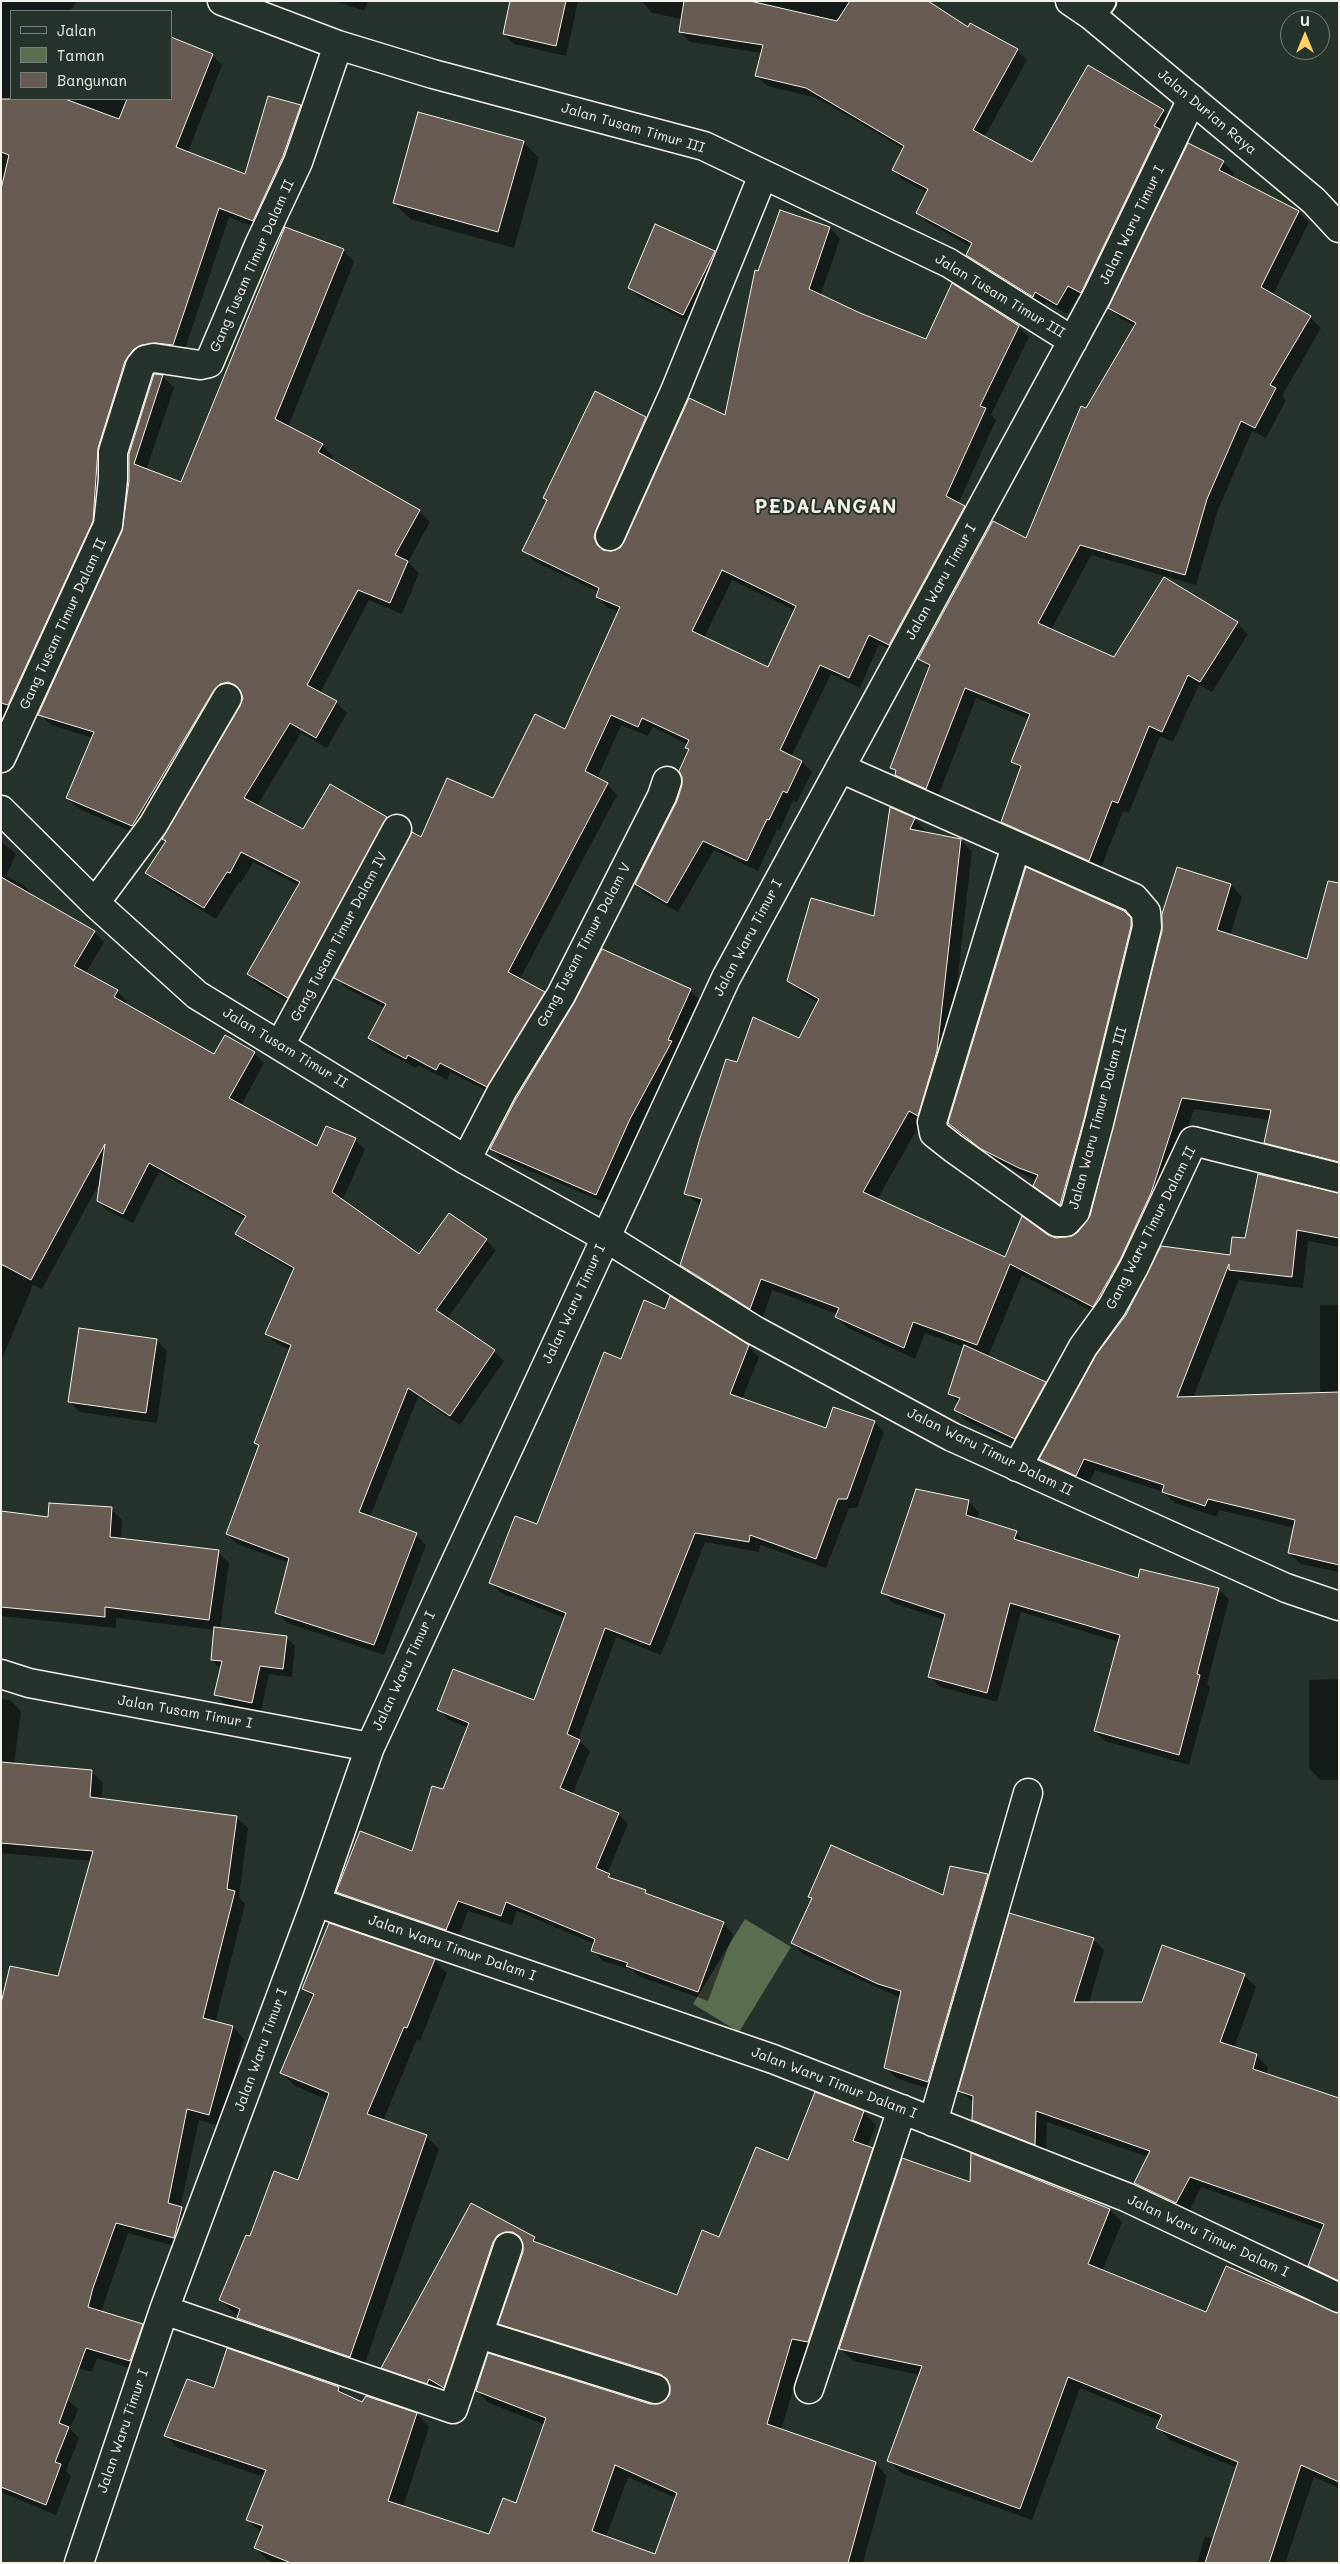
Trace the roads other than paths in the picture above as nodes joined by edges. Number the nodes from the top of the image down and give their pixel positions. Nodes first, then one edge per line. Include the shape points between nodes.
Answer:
1 (222, 1) edge
2 (1070, 1) edge
3 (1098, 9) edge
4 (338, 45) junction
5 (1192, 99) junction
6 (763, 175) junction
7 (1339, 228) edge
8 (1073, 341) junction
9 (610, 536) dead end
10 (227, 698) dead end
11 (1, 758) edge
12 (840, 768) junction
13 (667, 781) dead end
14 (1, 810) edge
15 (397, 829) dead end
16 (1016, 846) junction
17 (95, 903) junction
18 (280, 1045) junction
19 (466, 1160) junction
20 (1339, 1178) edge
21 (605, 1237) junction
22 (1017, 1466) junction
23 (1339, 1606) edge
24 (1, 1674) edge
25 (370, 1747) junction
26 (1028, 1793) dead end
27 (316, 1902) junction
28 (902, 2109) junction
29 (933, 2122) junction
30 (508, 2247) dead end
31 (1339, 2298) edge
32 (164, 2310) junction
33 (479, 2334) junction
34 (655, 2389) dead end
35 (809, 2389) dead end
36 (79, 2563) edge

1 - 4 street, Jalan Tusam Timur III
2 - 3 street, Jalan Durian Raya
3 - 5 street, Jalan Durian Raya
4 - 6 street, Jalan Tusam Timur III via 433,74 704,146
4 - 11 street, Gang Tusam Timur Dalam II via 298,162 209,363 200,365 154,358 145,360 140,366 113,452 108,524
5 - 7 street, Jalan Durian Raya via 1314,201
5 - 8 street, Jalan Waru Timur I
6 - 8 street, Jalan Tusam Timur III via 949,263
6 - 9 street via 675,392
8 - 12 street, Jalan Waru Timur I
10 - 17 street via 153,825
12 - 16 street, Jalan Waru Timur Dalam III
12 - 21 street, Jalan Waru Timur I via 726,978
13 - 19 street, Gang Tusam Timur Dalam V via 561,995 502,1091
14 - 17 street, Jalan Tusam Timur II
15 - 18 street, Gang Tusam Timur Dalam IV
16 - 16 street, Jalan Waru Timur Dalam III via 1134,898 1146,912 1147,927 1099,1123 1074,1212 1066,1222 1057,1222 953,1148 934,1133 932,1122
17 - 18 street, Jalan Tusam Timur II via 197,995
18 - 19 street, Jalan Tusam Timur II
19 - 21 street, Jalan Tusam Timur II
20 - 22 street, Gang Waru Timur Dalam II via 1193,1141 1134,1267 1112,1307 1083,1347
21 - 22 street, Jalan Waru Timur Dalam II via 754,1330 952,1437
21 - 25 street, Jalan Waru Timur I
22 - 23 street, Jalan Waru Timur Dalam II via 1286,1588
24 - 25 street, Jalan Tusam Timur I via 29,1683
25 - 27 street, Jalan Waru Timur I
26 - 29 street
27 - 28 street, Jalan Waru Timur Dalam I via 773,2059
27 - 32 street, Jalan Waru Timur I
28 - 29 street, Jalan Waru Timur Dalam I
28 - 35 street
29 - 31 street, Jalan Waru Timur Dalam I via 1126,2197
30 - 33 street
32 - 33 street via 453,2409
32 - 36 street, Jalan Waru Timur I
33 - 34 street

